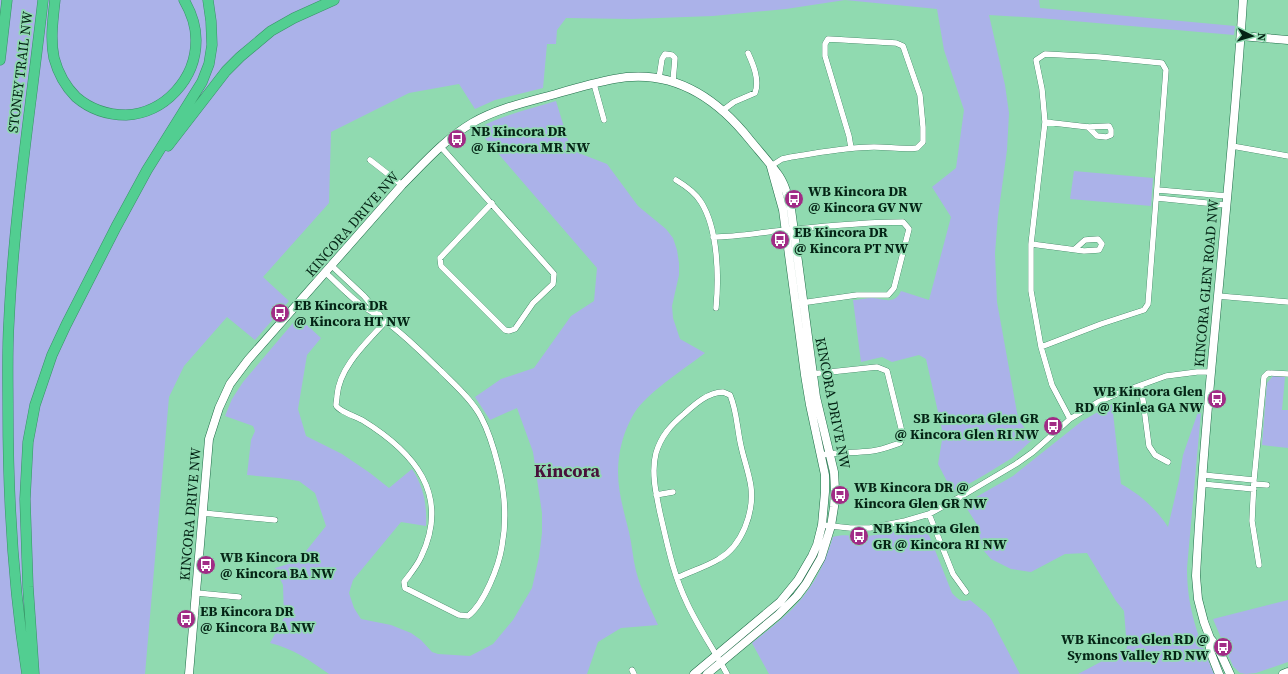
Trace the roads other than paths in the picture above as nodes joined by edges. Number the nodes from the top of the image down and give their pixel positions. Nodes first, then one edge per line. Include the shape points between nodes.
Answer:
1 (7, 0) edge
2 (43, 0) edge
3 (55, 0) edge
4 (184, 0) edge
5 (208, 0) edge
6 (334, 0) edge
7 (1243, 0) edge
8 (1241, 36) junction
9 (1288, 40) edge
10 (748, 53) dead end
11 (0, 60) edge
12 (659, 78) junction
13 (673, 81) junction
14 (594, 84) junction
15 (722, 111) junction
16 (604, 120) dead end
17 (1045, 122) junction
18 (1088, 127) dead end
19 (1232, 146) junction
20 (441, 147) junction
21 (851, 148) junction
22 (1288, 156) edge
23 (370, 160) dead end
24 (771, 166) junction
25 (676, 180) dead end
26 (402, 185) junction
27 (1158, 190) junction
28 (1227, 196) junction
29 (1157, 198) junction
30 (492, 203) junction
31 (1226, 205) junction
32 (116, 227) junction
33 (790, 230) junction
34 (713, 237) junction
35 (1031, 244) junction
36 (1075, 249) dead end
37 (332, 266) junction
38 (326, 273) junction
39 (1218, 296) junction
40 (1288, 302) edge
41 (799, 304) junction
42 (716, 308) dead end
43 (386, 321) junction
44 (1041, 347) junction
45 (1211, 372) junction
46 (1288, 374) edge
47 (808, 375) junction
48 (1141, 385) junction
49 (1070, 419) junction
50 (825, 454) junction
51 (1168, 462) dead end
52 (1203, 475) junction
53 (1202, 484) junction
54 (1254, 484) junction
55 (1267, 485) dead end
56 (673, 492) dead end
57 (656, 495) junction
58 (204, 513) junction
59 (929, 514) junction
60 (275, 520) dead end
61 (822, 524) junction
62 (831, 526) junction
63 (1259, 565) dead end
64 (677, 578) junction
65 (966, 592) dead end
66 (197, 593) junction
67 (239, 597) dead end
68 (1210, 638) junction
69 (719, 659) junction
70 (1231, 672) edge
71 (1288, 672) edge
72 (27, 674) edge
73 (34, 674) edge
74 (189, 674) edge
75 (694, 674) edge
76 (707, 674) edge
77 (727, 674) edge
78 (1219, 674) edge
79 (1283, 674) edge

1 - 11 highway, STONEY TRAIL NW
2 - 72 highway, STONEY TRAIL NW via 23,167 9,321 8,458 11,532
3 - 4 highway via 54,57 63,81 82,102 103,112 120,115 143,112 155,107 165,102 181,86 192,64 196,40 192,19
5 - 32 highway via 212,35 206,73
6 - 32 highway via 271,31 226,71 154,167
7 - 8 street, KINCORA GLEN ROAD NW
8 - 9 street
8 - 19 street, KINCORA GLEN ROAD NW
10 - 15 street via 757,87 755,93 734,102
12 - 13 street, KINCORA DRIVE NW
12 - 13 street via 662,59 666,54 672,55 675,58
12 - 14 street, KINCORA DRIVE NW via 634,77
13 - 15 street, KINCORA DRIVE NW via 701,94
14 - 16 street
14 - 20 street, KINCORA DRIVE NW via 497,112 473,122
15 - 24 street, KINCORA DRIVE NW
17 - 18 street
17 - 27 street via 1036,60 1045,54 1162,64 1166,70
17 - 35 street
19 - 22 street
19 - 28 street, KINCORA GLEN ROAD NW
20 - 26 street, KINCORA DRIVE NW
20 - 30 street
21 - 21 street via 910,149 917,148 923,142 920,95 903,46 896,43 828,39 825,44 825,56
21 - 24 street via 782,159
23 - 26 street
24 - 33 street, KINCORA DRIVE NW
25 - 34 street via 688,187 701,202 710,221
26 - 37 street, KINCORA DRIVE NW
27 - 28 street
27 - 29 street
28 - 31 street, KINCORA GLEN ROAD NW
29 - 31 street
29 - 44 street via 1148,304 1144,310
30 - 30 street via 440,258 440,266 508,331 515,329 533,303 553,284 554,274
31 - 39 street, KINCORA GLEN ROAD NW
32 - 73 highway via 52,355 30,427 26,460 25,527
33 - 34 street
33 - 41 street, KINCORA DRIVE NW
33 - 41 street via 874,222 904,222 909,229 894,288 888,295 857,295
34 - 42 street via 717,280
35 - 36 street
35 - 44 street via 1031,291
37 - 38 street, KINCORA DRIVE NW
37 - 43 street
38 - 43 street via 359,303
38 - 58 street, KINCORA DRIVE NW via 248,360 230,384 219,408 210,439
39 - 40 street
39 - 45 street, KINCORA GLEN ROAD NW
41 - 47 street, KINCORA DRIVE NW
43 - 43 street via 454,384 472,405 485,425 496,457 504,494 504,539 492,578 468,616 405,588 404,582 421,558 432,522 431,501 425,483 407,454 394,442 379,430 336,405 338,389 348,366 358,351
44 - 49 street via 1052,385
45 - 48 street via 1166,376
45 - 52 street, KINCORA GLEN ROAD NW
46 - 54 street via 1268,373 1264,377
47 - 50 street, KINCORA DRIVE NW via 810,405
47 - 50 street via 877,367 887,371 903,436 900,443 886,448
48 - 49 street via 1098,402
48 - 51 street via 1148,446 1156,455
49 - 59 street via 1016,464
50 - 61 street, KINCORA DRIVE NW
50 - 62 street, KINCORA DRIVE NW via 834,472
52 - 53 street, KINCORA GLEN ROAD NW
52 - 54 street
53 - 54 street
53 - 68 street, KINCORA GLEN ROAD NW via 1196,576 1198,599
54 - 55 street
54 - 63 street via 1252,521
56 - 57 street
57 - 64 street
57 - 64 street via 655,461 666,431 694,405 708,396 719,392 730,395 751,489 751,507 738,541 721,558
58 - 60 street
58 - 66 street, KINCORA DRIVE NW
59 - 62 street via 870,528
59 - 65 street via 953,574
61 - 62 street
61 - 69 street, KINCORA DRIVE NW via 817,545 806,569 790,591
62 - 69 street, KINCORA DRIVE NW via 821,558 797,596 788,606
64 - 69 street via 686,602
66 - 67 street
66 - 74 street, KINCORA DRIVE NW
68 - 70 street, KINCORA GLEN ROAD NW
68 - 78 street, KINCORA GLEN ROAD NW via 1210,651
69 - 75 street, KINCORA DRIVE NW
69 - 76 street, KINCORA DRIVE NW
69 - 77 street
71 - 79 street

